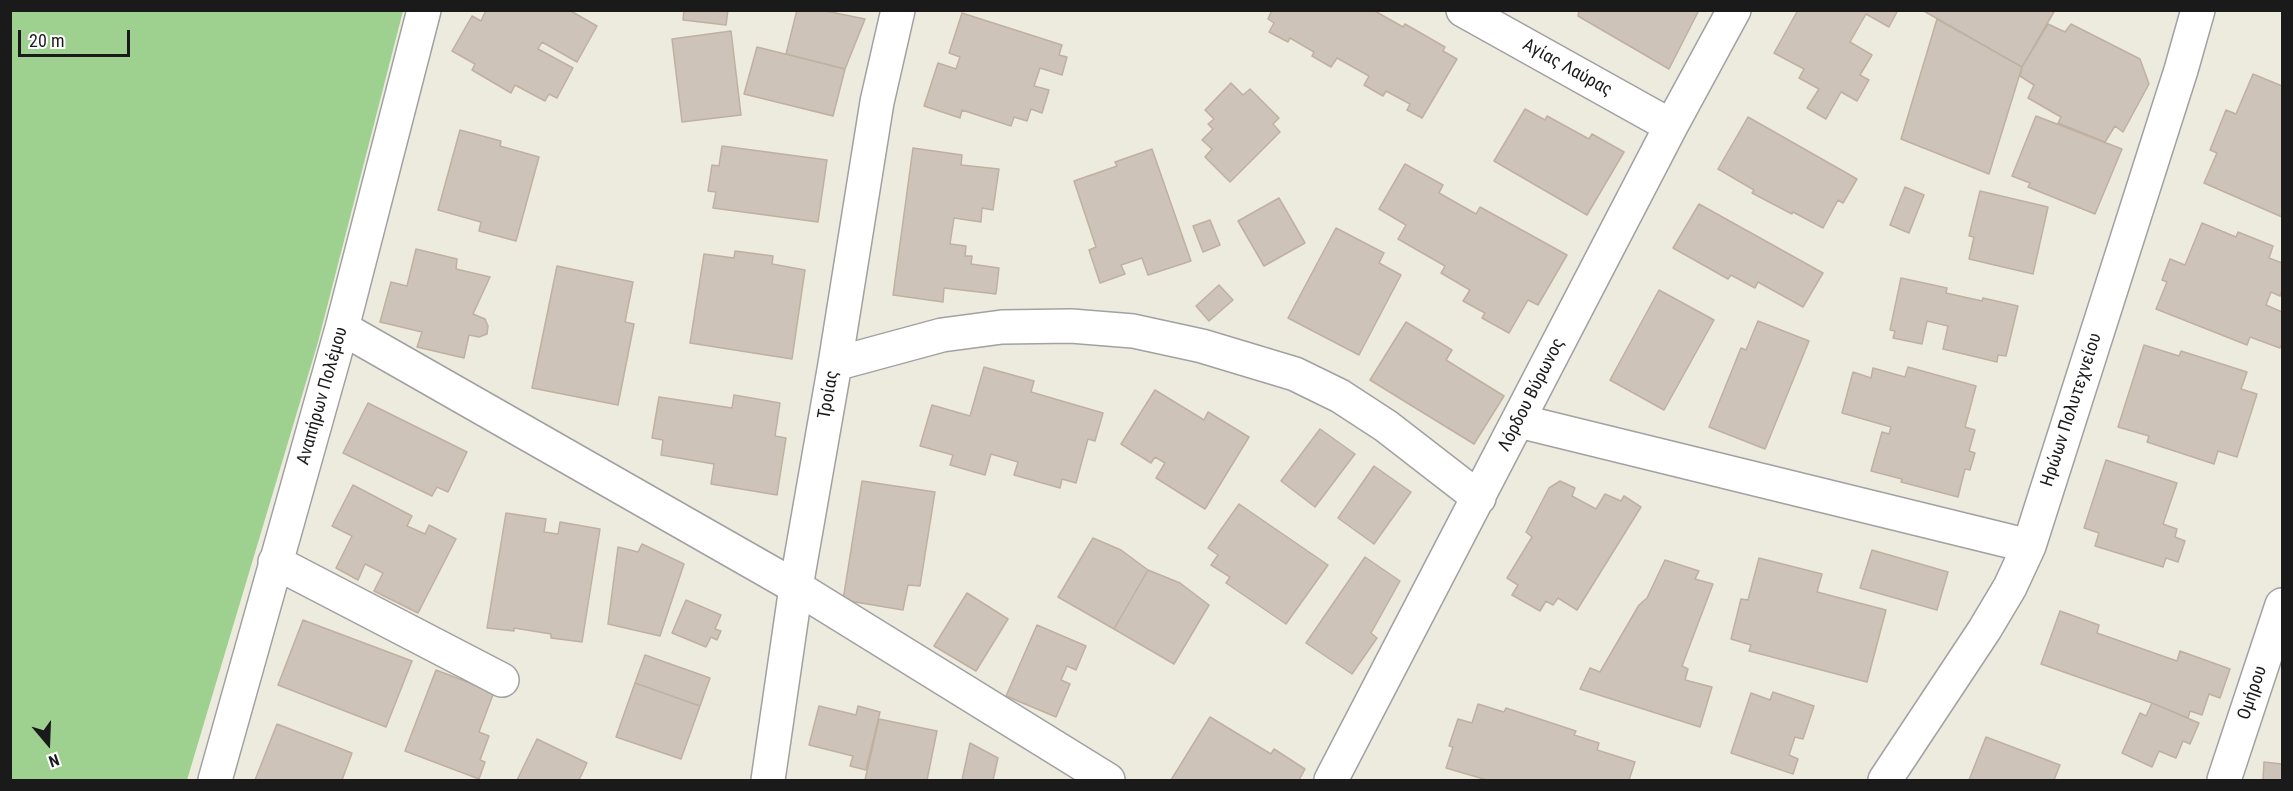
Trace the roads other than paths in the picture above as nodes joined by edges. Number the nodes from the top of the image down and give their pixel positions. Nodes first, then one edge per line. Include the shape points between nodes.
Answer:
1 (424, 10) edge
2 (898, 10) edge
3 (1463, 10) edge
4 (1734, 10) edge
5 (2198, 10) edge
6 (1671, 126) junction
7 (342, 328) junction
8 (835, 364) junction
9 (1519, 421) junction
10 (1479, 498) junction
11 (2029, 546) junction
12 (275, 562) junction
13 (796, 587) junction
14 (2283, 605) edge
15 (502, 680) dead end
16 (215, 780) edge
17 (768, 780) edge
18 (1108, 780) edge
19 (1331, 780) edge
20 (1885, 780) edge
21 (2224, 780) edge

1 - 7 street, Αναπήρων Πολέμου
2 - 8 street, Τροίας via 877,102
3 - 6 street, Αγίας Λαύρας
4 - 6 street, Λόρδου Βύρωνος
5 - 11 street, Ηρώων Πολυτεχνείου
6 - 9 street, Λόρδου Βύρωνος
7 - 12 street, Αναπήρων Πολέμου
7 - 13 street
8 - 10 street via 942,335 1002,327 1071,326 1133,331 1202,346 1295,374 1340,396 1386,426
8 - 13 street, Τροίας
9 - 10 street, Λόρδου Βύρωνος
9 - 11 street
10 - 19 street, Λόρδου Βύρωνος
11 - 20 street, Ηρώων Πολυτεχνείου via 1985,629
12 - 15 street
12 - 16 street, Αναπήρων Πολέμου
13 - 17 street, Τροίας
13 - 18 street
14 - 21 street, Ομήρου

